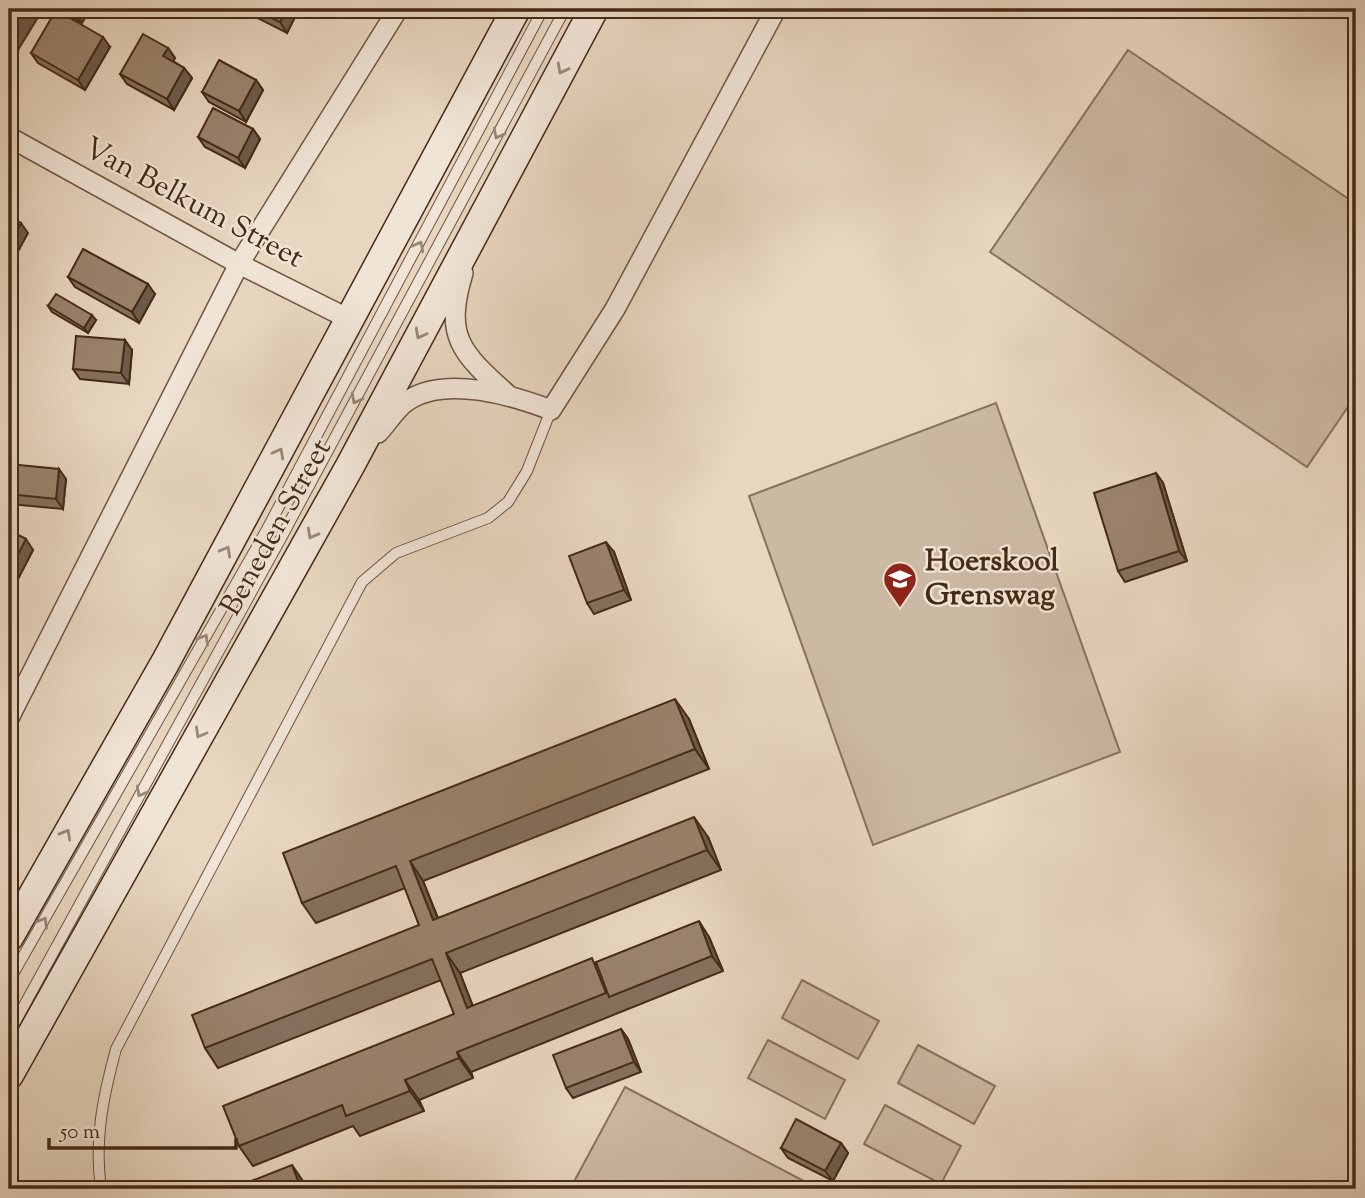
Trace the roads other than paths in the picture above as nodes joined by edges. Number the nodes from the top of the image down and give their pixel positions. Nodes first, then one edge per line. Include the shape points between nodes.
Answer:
1 (398, 9) edge
2 (516, 9) edge
3 (543, 9) edge
4 (565, 9) edge
5 (594, 9) edge
6 (776, 9) edge
7 (9, 138) edge
8 (474, 235) junction
9 (239, 264) junction
10 (351, 320) junction
11 (507, 394) junction
12 (551, 410) junction
13 (349, 466) junction
14 (9, 718) edge
15 (9, 937) edge
16 (9, 981) edge
17 (9, 1033) edge
18 (9, 1074) edge
19 (101, 1189) edge

1 - 9 street
2 - 10 main road, Beneden Street
16 -> 3 lane via 266,531
4 -> 17 lane
5 -> 8 main road, Beneden Street
6 - 12 street via 615,309
7 - 9 street, Van Belkum Street
8 - 11 street via 453,306 454,326 469,356
8 -> 13 main road, Beneden Street
9 - 10 street, Van Belkum Street
9 - 14 street
15 -> 10 main road, Beneden Street via 165,663
11 - 12 street
11 - 13 street via 446,389 423,392 405,402
12 - 19 lane via 527,471 508,502 488,518 396,553 362,582 116,1049 100,1111
13 -> 18 main road, Beneden Street

